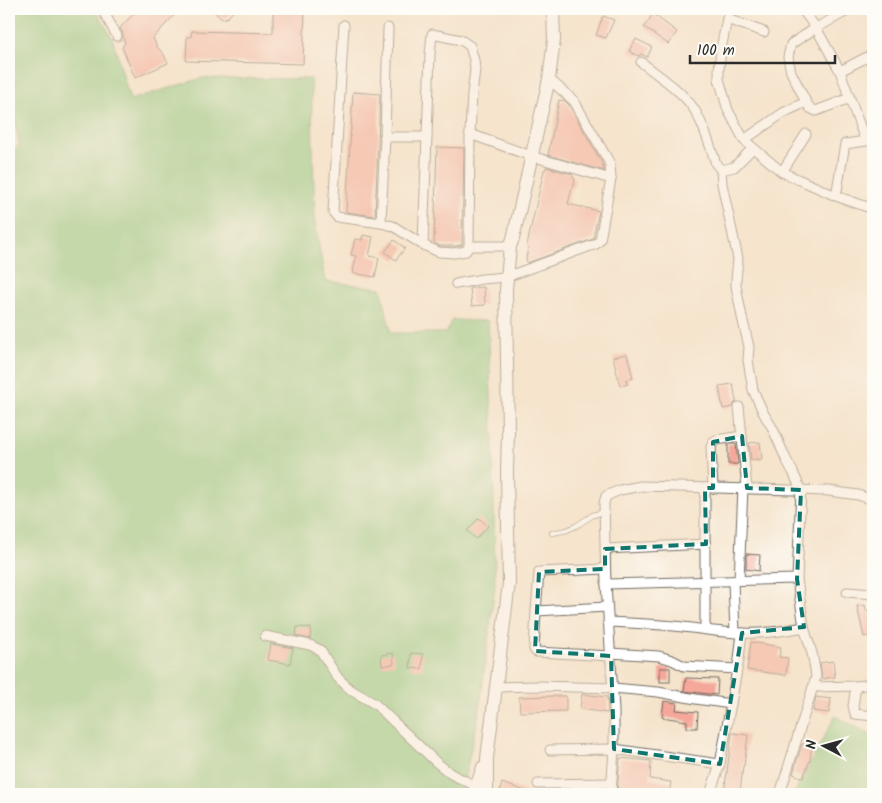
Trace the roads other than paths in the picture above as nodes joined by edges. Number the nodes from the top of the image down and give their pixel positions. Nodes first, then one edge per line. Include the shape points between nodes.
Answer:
1 (102, 9) edge
2 (553, 9) edge
3 (731, 9) edge
4 (802, 9) edge
5 (852, 9) edge
6 (727, 19) junction
7 (344, 25) dead end
8 (388, 28) dead end
9 (816, 28) junction
10 (764, 32) dead end
11 (116, 36) dead end
12 (873, 54) edge
13 (641, 62) dead end
14 (840, 71) junction
15 (549, 79) junction
16 (850, 98) junction
17 (806, 102) junction
18 (470, 134) junction
19 (806, 134) dead end
20 (385, 137) junction
21 (427, 137) junction
22 (744, 140) junction
23 (869, 140) edge
24 (753, 148) junction
25 (531, 156) junction
26 (721, 170) junction
27 (782, 172) junction
28 (611, 180) junction
29 (836, 196) junction
30 (873, 209) edge
31 (381, 223) junction
32 (423, 244) junction
33 (469, 246) junction
34 (510, 246) junction
35 (506, 277) junction
36 (456, 284) dead end
37 (739, 406) dead end
38 (742, 436) junction
39 (709, 488) junction
40 (745, 488) junction
41 (800, 490) junction
42 (873, 500) edge
43 (604, 512) junction
44 (552, 533) dead end
45 (706, 544) junction
46 (605, 549) junction
47 (605, 569) junction
48 (797, 578) junction
49 (736, 580) junction
50 (705, 582) junction
51 (606, 584) junction
52 (847, 592) dead end
53 (873, 594) edge
54 (607, 607) junction
55 (536, 611) junction
56 (608, 622) junction
57 (804, 627) junction
58 (707, 629) junction
59 (738, 633) junction
60 (265, 636) dead end
61 (610, 654) junction
62 (737, 668) junction
63 (873, 684) edge
64 (856, 686) junction
65 (496, 687) junction
66 (813, 687) junction
67 (613, 688) junction
68 (731, 704) junction
69 (873, 716) edge
70 (614, 749) junction
71 (550, 750) dead end
72 (486, 758) junction
73 (720, 764) junction
74 (612, 783) junction
75 (538, 784) dead end
76 (475, 790) edge
77 (487, 794) edge
78 (611, 794) edge
79 (710, 794) edge
80 (780, 794) edge

1 - 11 street
2 - 15 street via 554,40
3 - 6 street
4 - 9 street
5 - 9 street
6 - 10 street
6 - 22 street via 719,79 728,110
7 - 31 street via 333,212 336,217
8 - 20 street
9 - 14 street
9 - 17 street via 791,44 788,51 791,72
12 - 14 street
13 - 26 street via 671,85 693,108
14 - 16 street
15 - 25 street
15 - 28 street via 574,101 608,160
16 - 17 street via 816,111
16 - 23 street
17 - 22 street via 783,113
18 - 21 street via 475,70 470,46 461,40 432,34
18 - 25 street
18 - 33 street
19 - 27 street
20 - 21 street
20 - 31 street
21 - 32 street
22 - 24 street
23 - 29 street via 845,144
24 - 26 street via 734,167
24 - 27 street
25 - 28 street
25 - 34 street
26 - 41 street via 738,259 736,280 749,347 753,390
27 - 29 street
28 - 35 street via 600,240 596,244
29 - 30 street
31 - 32 street via 394,226
32 - 33 street via 439,252 454,253 466,251
33 - 34 street
34 - 35 street
35 - 36 street
35 - 65 street via 509,584
37 - 38 street
38 - 39 street via 713,442
38 - 40 street
39 - 40 street
39 - 43 street via 641,486 626,489 606,496
39 - 45 street
40 - 41 street
40 - 49 street
41 - 42 street via 829,490
41 - 48 street
43 - 44 lane via 567,530
43 - 46 street
45 - 46 street
45 - 50 street
46 - 47 street
47 - 51 street
47 - 55 street via 539,572
48 - 49 street
48 - 57 street
49 - 50 street
49 - 59 street
50 - 51 street
50 - 58 street
51 - 54 street
52 - 53 street
54 - 55 street
54 - 56 street
55 - 61 street via 535,651
56 - 58 street
56 - 61 street
57 - 59 street
57 - 66 street via 815,669
58 - 59 street
59 - 62 street
60 - 76 street via 320,650 350,690 374,704 436,762
61 - 62 street via 659,656 684,666
61 - 67 street
62 - 68 street
63 - 64 street
64 - 66 street
64 - 69 street via 855,714
65 - 67 street
65 - 72 street
66 - 80 street
67 - 68 street
67 - 70 street
68 - 73 street
70 - 71 street
70 - 73 street
70 - 74 street
72 - 76 street
72 - 77 street
73 - 79 street
74 - 75 street
74 - 78 street

